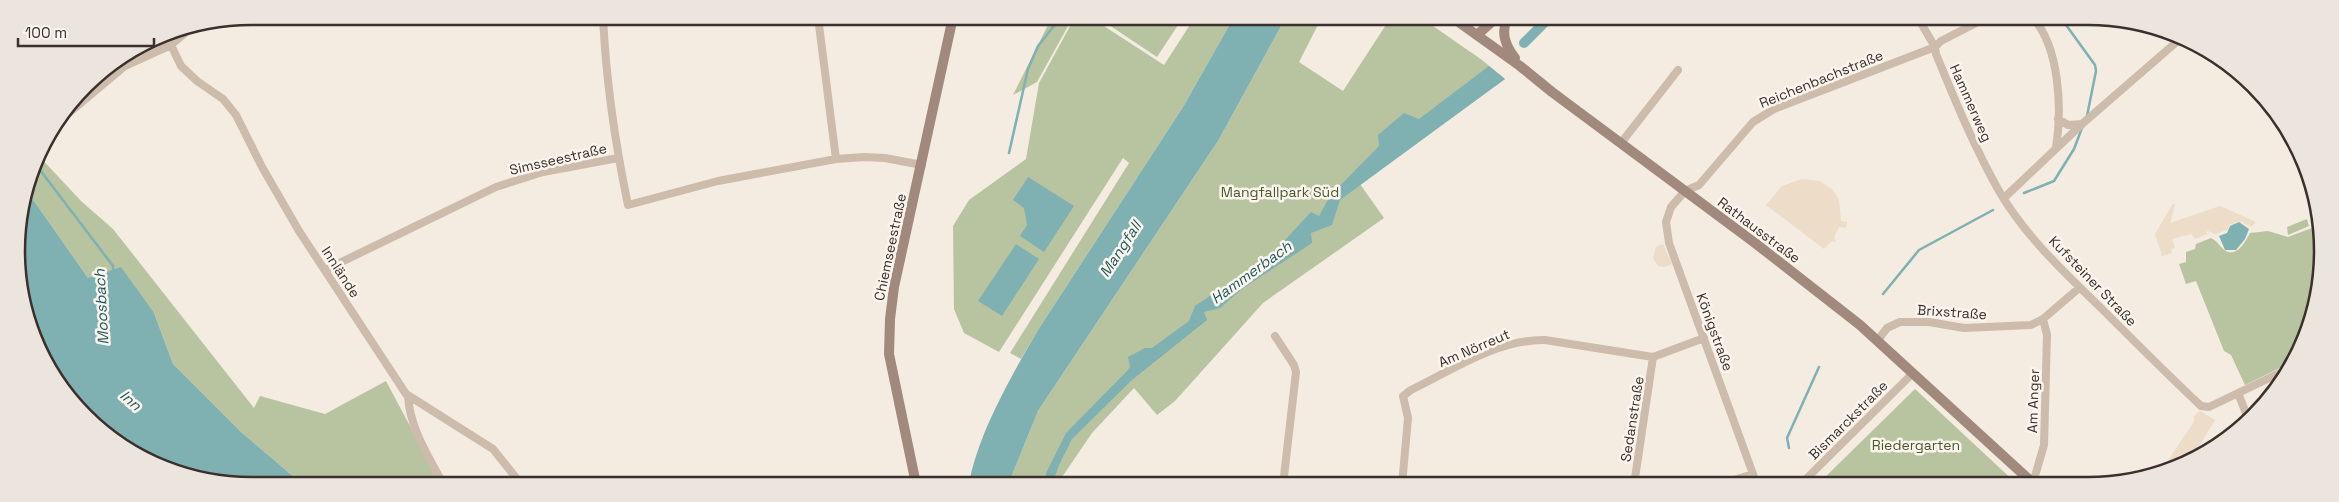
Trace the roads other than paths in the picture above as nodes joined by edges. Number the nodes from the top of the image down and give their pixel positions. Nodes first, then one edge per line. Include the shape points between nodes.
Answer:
1 (603, 25) edge
2 (819, 25) edge
3 (951, 25) edge
4 (1463, 25) edge
5 (1488, 25) edge
6 (1505, 25) edge
7 (1922, 25) edge
8 (1972, 25) edge
9 (2038, 25) edge
10 (1477, 35) junction
11 (181, 36) edge
12 (2176, 43) edge
13 (170, 45) junction
14 (1936, 47) junction
15 (1520, 66) junction
16 (1678, 70) dead end
17 (79, 105) edge
18 (2058, 119) junction
19 (2082, 124) junction
20 (1621, 144) junction
21 (2056, 148) junction
22 (618, 158) junction
23 (836, 159) junction
24 (922, 165) junction
25 (1685, 191) junction
26 (2004, 198) junction
27 (325, 270) junction
28 (2079, 288) junction
29 (2043, 319) junction
30 (1275, 336) dead end
31 (1704, 338) junction
32 (1878, 340) junction
33 (1653, 357) junction
34 (1913, 373) junction
35 (2278, 374) edge
36 (2238, 393) junction
37 (408, 396) junction
38 (2246, 413) edge
39 (1753, 474) junction
40 (439, 477) edge
41 (515, 477) edge
42 (915, 477) edge
43 (1284, 477) edge
44 (1403, 477) edge
45 (1635, 477) edge
46 (1743, 477) edge
47 (1754, 477) edge
48 (1808, 477) edge
49 (2026, 477) edge
50 (2036, 477) edge

1 - 22 street
2 - 23 street
3 - 24 main road, Chiemseestraße
4 - 10 main road, Rathausstraße
5 - 10 main road
6 - 15 main road via 1503,34 1509,51
7 - 14 street, Hammerweg
8 - 14 street, Reichenbachstraße via 1941,41
9 - 18 street via 2052,53
10 - 15 main road, Rathausstraße
11 - 13 street
12 - 19 street
13 - 17 street via 125,66
13 - 27 street, Innlände via 181,66 223,99 236,115 266,175
14 - 25 street, Reichenbachstraße via 1767,112 1753,122 1699,184
14 - 26 street, Hammerweg via 1956,104
15 - 20 main road, Rathausstraße
16 - 20 street
18 - 19 street via 2068,125
18 - 21 street
19 - 21 street
20 - 25 main road, Rathausstraße
21 - 26 street
22 - 23 street, Simsseestraße via 628,205 718,181
22 - 27 street, Simsseestraße via 543,172 496,187
23 - 24 street, Simsseestraße via 864,156
24 - 42 main road, Chiemseestraße via 894,287 889,344
25 - 31 street, Königstraße via 1671,207 1666,222 1667,235
25 - 32 main road, Rathausstraße
26 - 28 street, Kufsteiner Straße
27 - 37 street, Innlände
28 - 29 street, Brixstraße
28 - 36 street, Kufsteiner Straße via 2202,406 2208,407
29 - 32 street, Brixstraße via 2030,325 1993,328 1900,322 1887,328
29 - 50 street, Am Anger via 2047,335 2044,445
30 - 43 street via 1296,372
31 - 33 street, Am Nörreut
31 - 39 street, Königstraße
32 - 34 main road, Rathausstraße
33 - 44 street, Am Nörreut via 1529,340 1483,355 1410,390 1403,396 1408,418
33 - 45 street, Sedanstraße
34 - 48 street, Bismarckstraße
34 - 49 main road, Rathausstraße
35 - 36 street
36 - 38 street
37 - 40 street via 415,432
37 - 41 street, Innlände via 493,449
39 - 46 street
39 - 47 street, Königstraße

